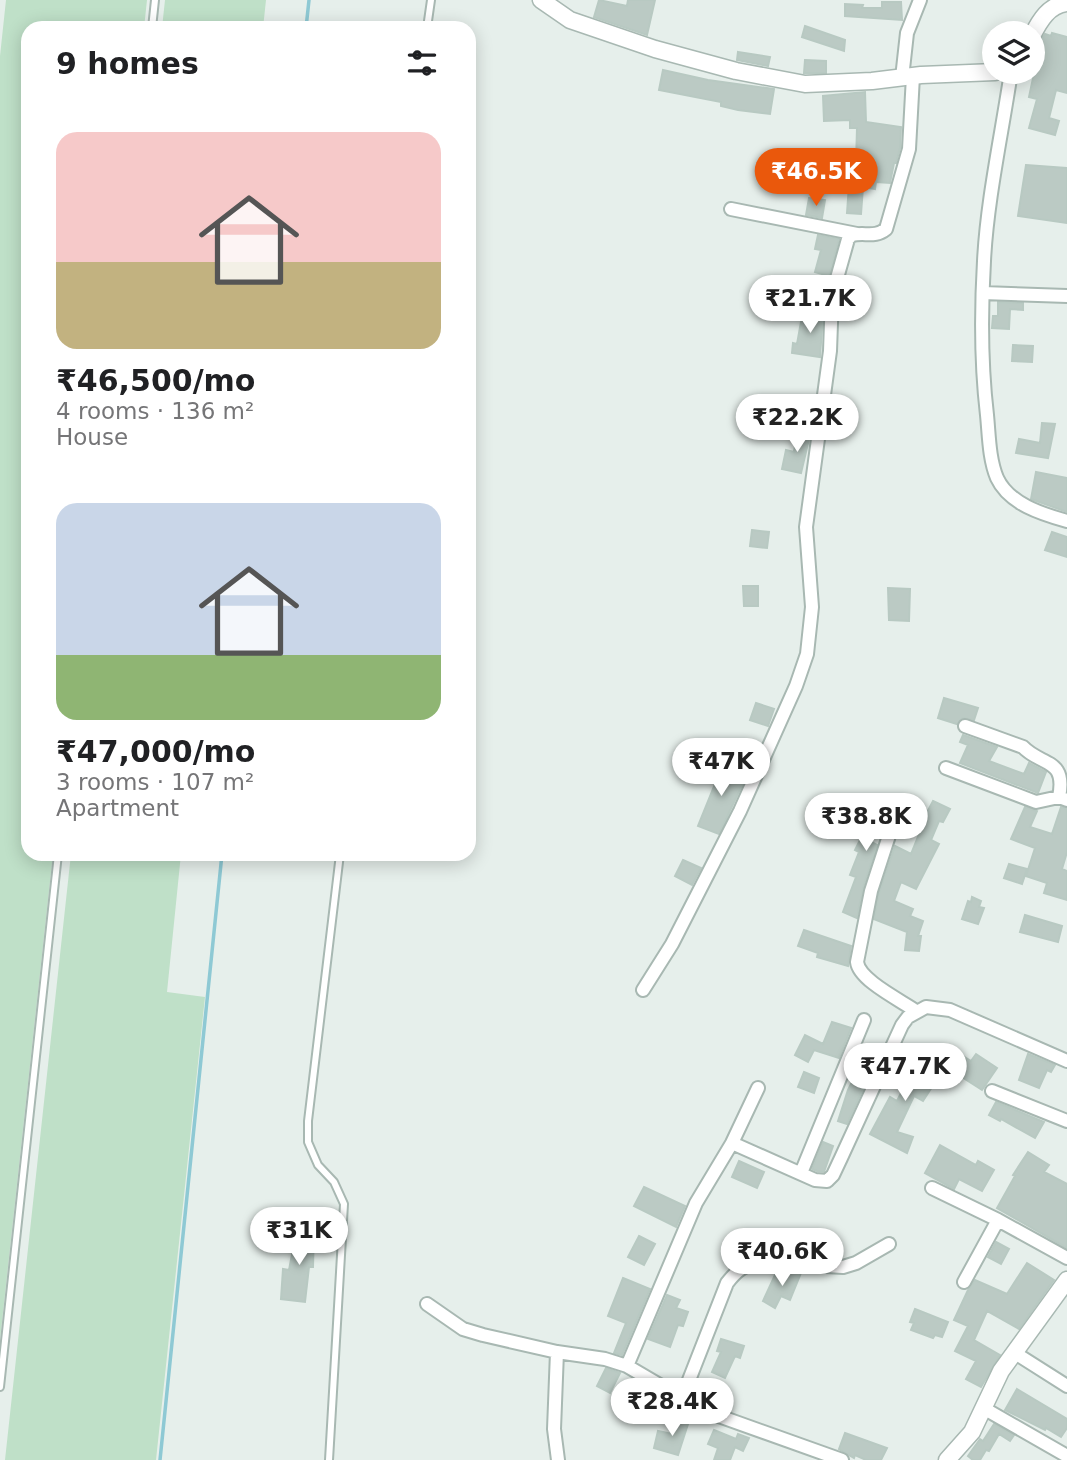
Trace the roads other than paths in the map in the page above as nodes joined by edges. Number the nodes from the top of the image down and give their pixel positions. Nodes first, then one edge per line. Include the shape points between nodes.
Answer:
1 (155, 0) edge
2 (431, 0) edge
3 (541, 0) edge
4 (918, 1) edge
5 (1067, 2) edge
6 (153, 21) edge
7 (428, 21) edge
8 (1040, 21) edge
9 (982, 73) edge
10 (907, 77) junction
11 (1009, 84) edge
12 (731, 209) dead end
13 (857, 234) junction
14 (983, 293) junction
15 (1067, 296) edge
16 (1067, 521) edge
17 (965, 726) dead end
18 (946, 768) dead end
19 (1063, 799) edge
20 (897, 811) dead end
21 (57, 861) edge
22 (339, 861) edge
23 (643, 989) dead end
24 (916, 1011) junction
25 (864, 1020) dead end
26 (1067, 1061) edge
27 (758, 1088) dead end
28 (992, 1091) dead end
29 (1067, 1121) edge
30 (732, 1143) junction
31 (801, 1173) junction
32 (932, 1188) dead end
33 (998, 1220) junction
34 (888, 1244) dead end
35 (1067, 1258) edge
36 (1067, 1280) edge
37 (964, 1282) dead end
38 (427, 1304) dead end
39 (557, 1352) junction
40 (1014, 1353) junction
41 (627, 1366) junction
42 (0, 1387) edge
43 (1067, 1387) edge
44 (682, 1398) junction
45 (985, 1409) junction
46 (1067, 1456) edge
47 (951, 1458) edge
48 (329, 1460) edge
49 (558, 1460) edge
50 (842, 1460) edge

1 - 6 lane
2 - 7 lane
3 - 10 street via 570,20 736,71 805,84
4 - 10 street via 907,33
5 - 8 street via 1056,4
9 - 10 street
10 - 13 street via 909,149 886,229 872,235
11 - 14 street
12 - 13 street
13 - 23 street via 843,248 832,296 830,351 806,527 812,607 807,654 740,810 672,944
14 - 15 street
14 - 16 street via 985,398 997,478 1009,495 1027,508
17 - 19 street via 1023,747 1055,767
18 - 19 street via 1036,802
20 - 24 street via 872,891 857,962 866,978
21 - 42 lane
22 - 48 lane via 308,1121 308,1142 318,1166 334,1182 344,1204
24 - 26 street via 926,1007 950,1010
24 - 31 street via 902,1025 833,1175 827,1181
25 - 31 street
27 - 30 street
28 - 29 street
30 - 31 street
30 - 41 street via 696,1203
32 - 33 street
33 - 35 street
33 - 37 street
34 - 44 street via 843,1268 760,1262 736,1270
36 - 40 street
38 - 39 street via 463,1329
39 - 41 street
39 - 49 street via 554,1429
40 - 43 street
40 - 45 street
41 - 44 street
44 - 50 street via 702,1410
45 - 46 street
45 - 47 street

